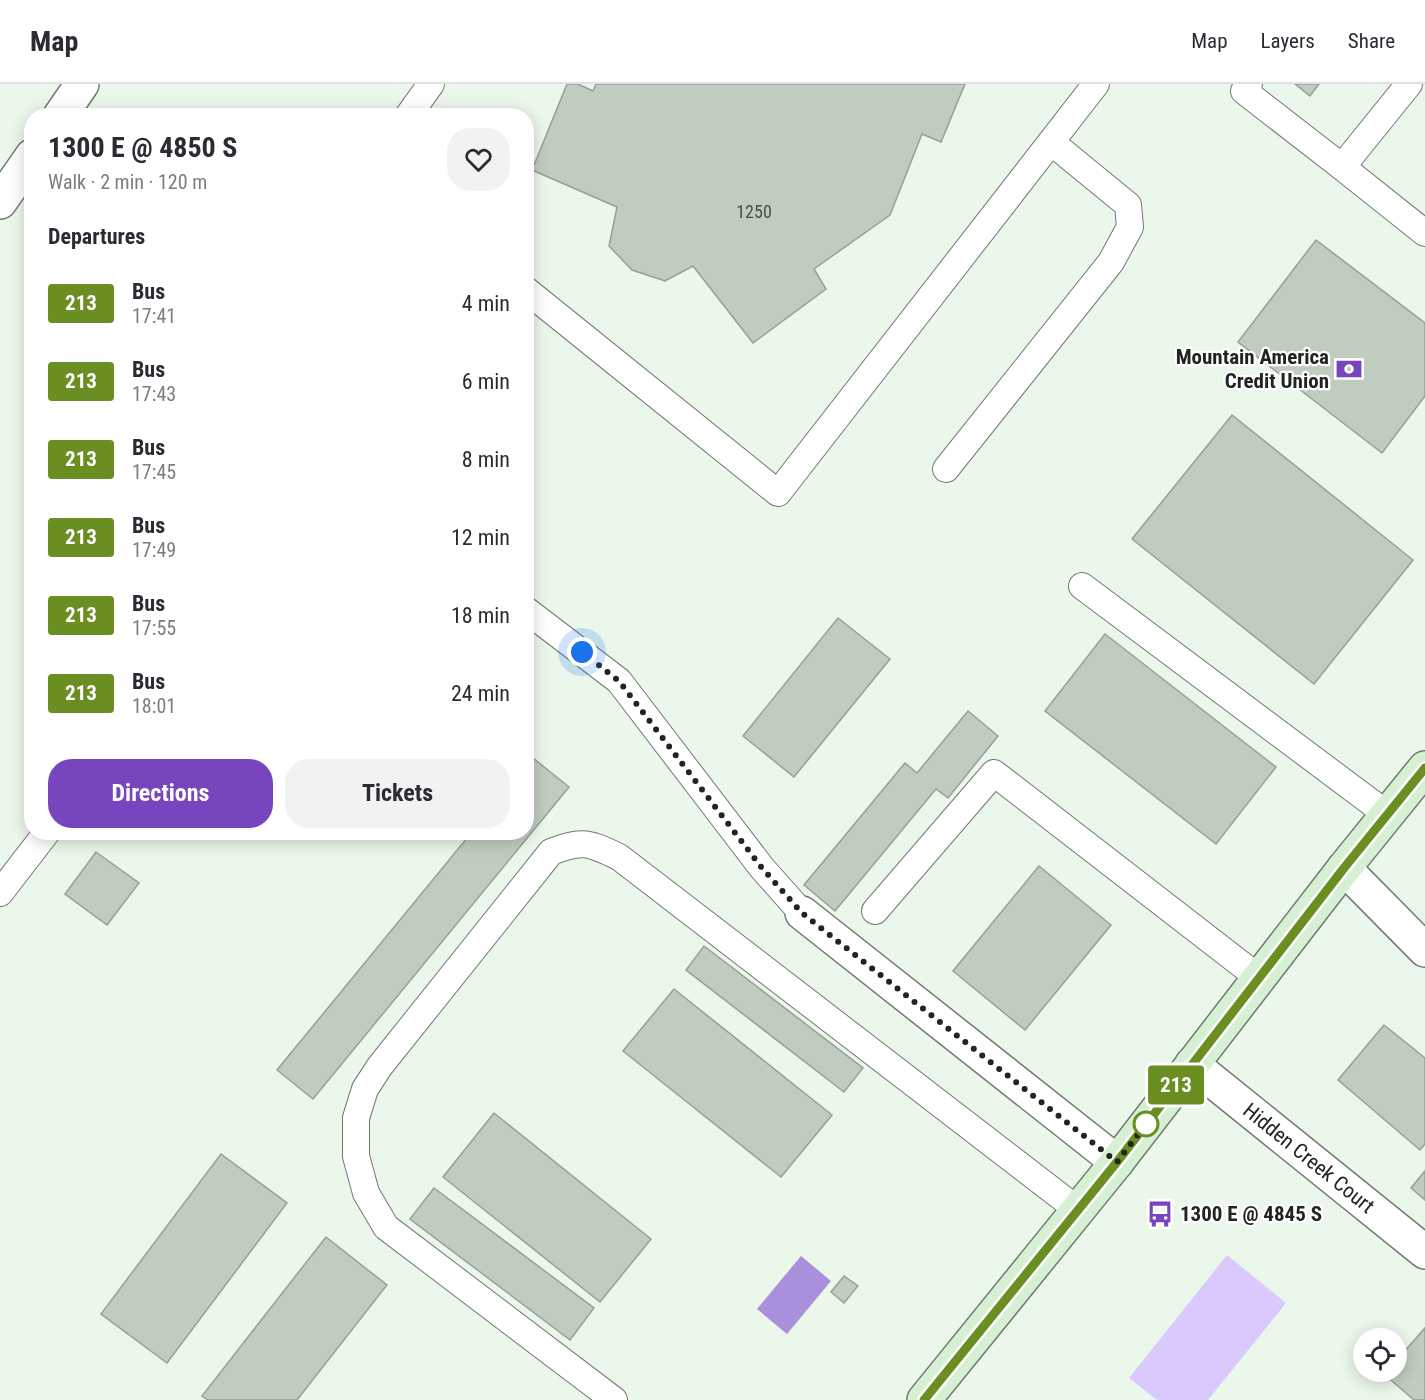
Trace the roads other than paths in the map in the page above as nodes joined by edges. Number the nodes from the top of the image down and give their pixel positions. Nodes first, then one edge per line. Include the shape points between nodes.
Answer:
1 (82, 84) edge
2 (431, 84) edge
3 (1096, 84) edge
4 (1249, 84) edge
5 (1409, 84) edge
6 (66, 108) edge
7 (414, 108) edge
8 (1051, 141) junction
9 (1342, 167) junction
10 (24, 168) edge
11 (0, 202) edge
12 (1425, 233) edge
13 (534, 296) edge
14 (946, 469) dead end
15 (1082, 586) dead end
16 (534, 616) edge
17 (1425, 768) edge
18 (1388, 815) junction
19 (41, 840) edge
20 (1344, 868) junction
21 (0, 893) edge
22 (875, 911) dead end
23 (802, 913) joint
24 (1425, 950) edge
25 (1259, 978) junction
26 (1192, 1064) junction
27 (1117, 1162) junction
28 (1078, 1210) junction
29 (1425, 1252) edge
30 (614, 1400) edge
31 (924, 1400) edge

1 - 6 street
2 - 7 lane
3 - 8 lane
4 - 9 lane via 1244,91
5 - 9 lane
8 - 13 lane via 778,493
8 - 14 lane via 1128,205 1130,227 1111,262
9 - 12 lane
10 - 11 street
15 - 18 lane
16 - 23 lane via 619,681 762,868
17 - 18 main road
18 - 20 main road
19 - 21 lane
20 - 24 street
20 - 25 main road
22 - 25 lane via 994,773
23 - 27 street
25 - 26 main road
26 - 27 main road
26 - 29 street, Hidden Creek Court
27 - 28 main road
28 - 30 lane via 619,857 593,844 570,844 551,852 380,1066 365,1089 356,1118 356,1156 366,1193 386,1227
28 - 31 main road

